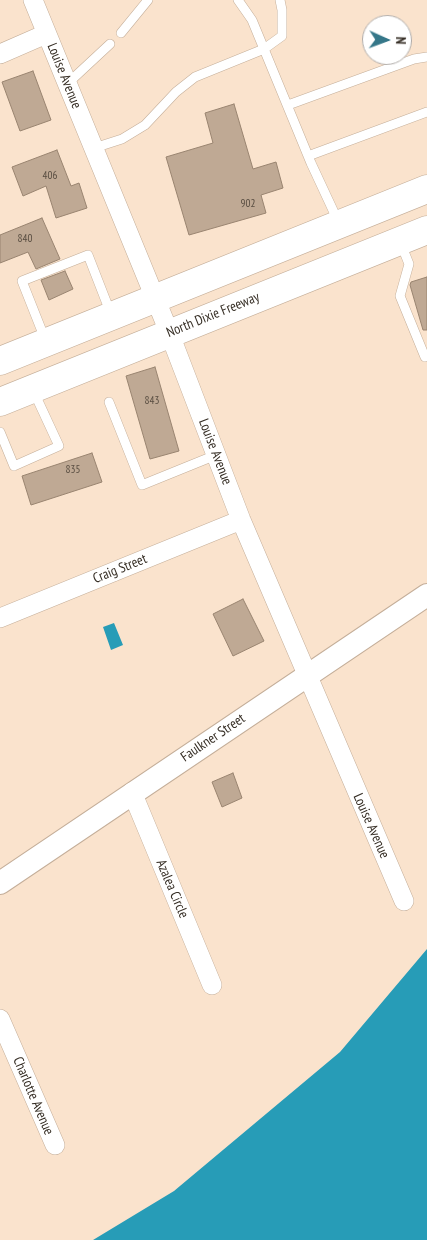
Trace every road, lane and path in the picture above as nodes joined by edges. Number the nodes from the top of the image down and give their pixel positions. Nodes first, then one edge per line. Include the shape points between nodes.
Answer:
1 (32, 0) edge
2 (148, 0) edge
3 (238, 0) edge
4 (280, 0) edge
5 (121, 33) dead end
6 (46, 34) junction
7 (110, 44) dead end
8 (264, 49) junction
9 (0, 54) edge
10 (427, 57) edge
11 (67, 84) junction
12 (288, 104) junction
13 (427, 112) edge
14 (94, 148) junction
15 (308, 156) junction
16 (427, 189) edge
17 (340, 224) junction
18 (427, 230) edge
19 (399, 241) junction
20 (155, 297) junction
21 (111, 315) junction
22 (169, 332) junction
23 (46, 342) junction
24 (427, 356) edge
25 (0, 360) edge
26 (32, 389) junction
27 (0, 402) edge
28 (109, 402) dead end
29 (0, 432) edge
30 (216, 455) junction
31 (241, 520) junction
32 (427, 595) edge
33 (0, 618) edge
34 (306, 676) junction
35 (132, 792) junction
36 (0, 883) edge
37 (404, 901) dead end
38 (212, 985) dead end
39 (0, 1019) edge
40 (55, 1145) dead end

1 - 6 street, Louise Avenue
2 - 5 lane
3 - 8 lane via 252,20
4 - 8 lane via 282,36
6 - 9 street
6 - 11 street, Louise Avenue
7 - 11 lane
8 - 12 lane
8 - 14 lane via 195,77 145,125 122,139
10 - 12 lane
11 - 14 street, Louise Avenue
12 - 15 lane
13 - 15 lane
14 - 20 street, Louise Avenue
15 - 17 lane
16 - 17 main road
17 - 20 main road
18 - 19 main road, North Dixie Freeway
19 - 22 main road, North Dixie Freeway
19 - 24 lane via 409,264 400,296
20 - 21 main road
20 - 22 street, Louise Avenue
21 - 23 main road
21 - 23 lane via 88,255 22,281
22 - 26 main road, North Dixie Freeway
22 - 30 street, Louise Avenue
23 - 25 main road
26 - 27 main road, North Dixie Freeway
26 - 29 lane via 59,446 14,466
28 - 30 lane via 142,485
30 - 31 street, Louise Avenue
31 - 33 street, Craig Street
31 - 34 street, Louise Avenue
32 - 34 street, Faulkner Street
34 - 35 street, Faulkner Street
34 - 37 street, Louise Avenue
35 - 36 street, Faulkner Street
35 - 38 street, Azalea Circle
39 - 40 street, Charlotte Avenue

